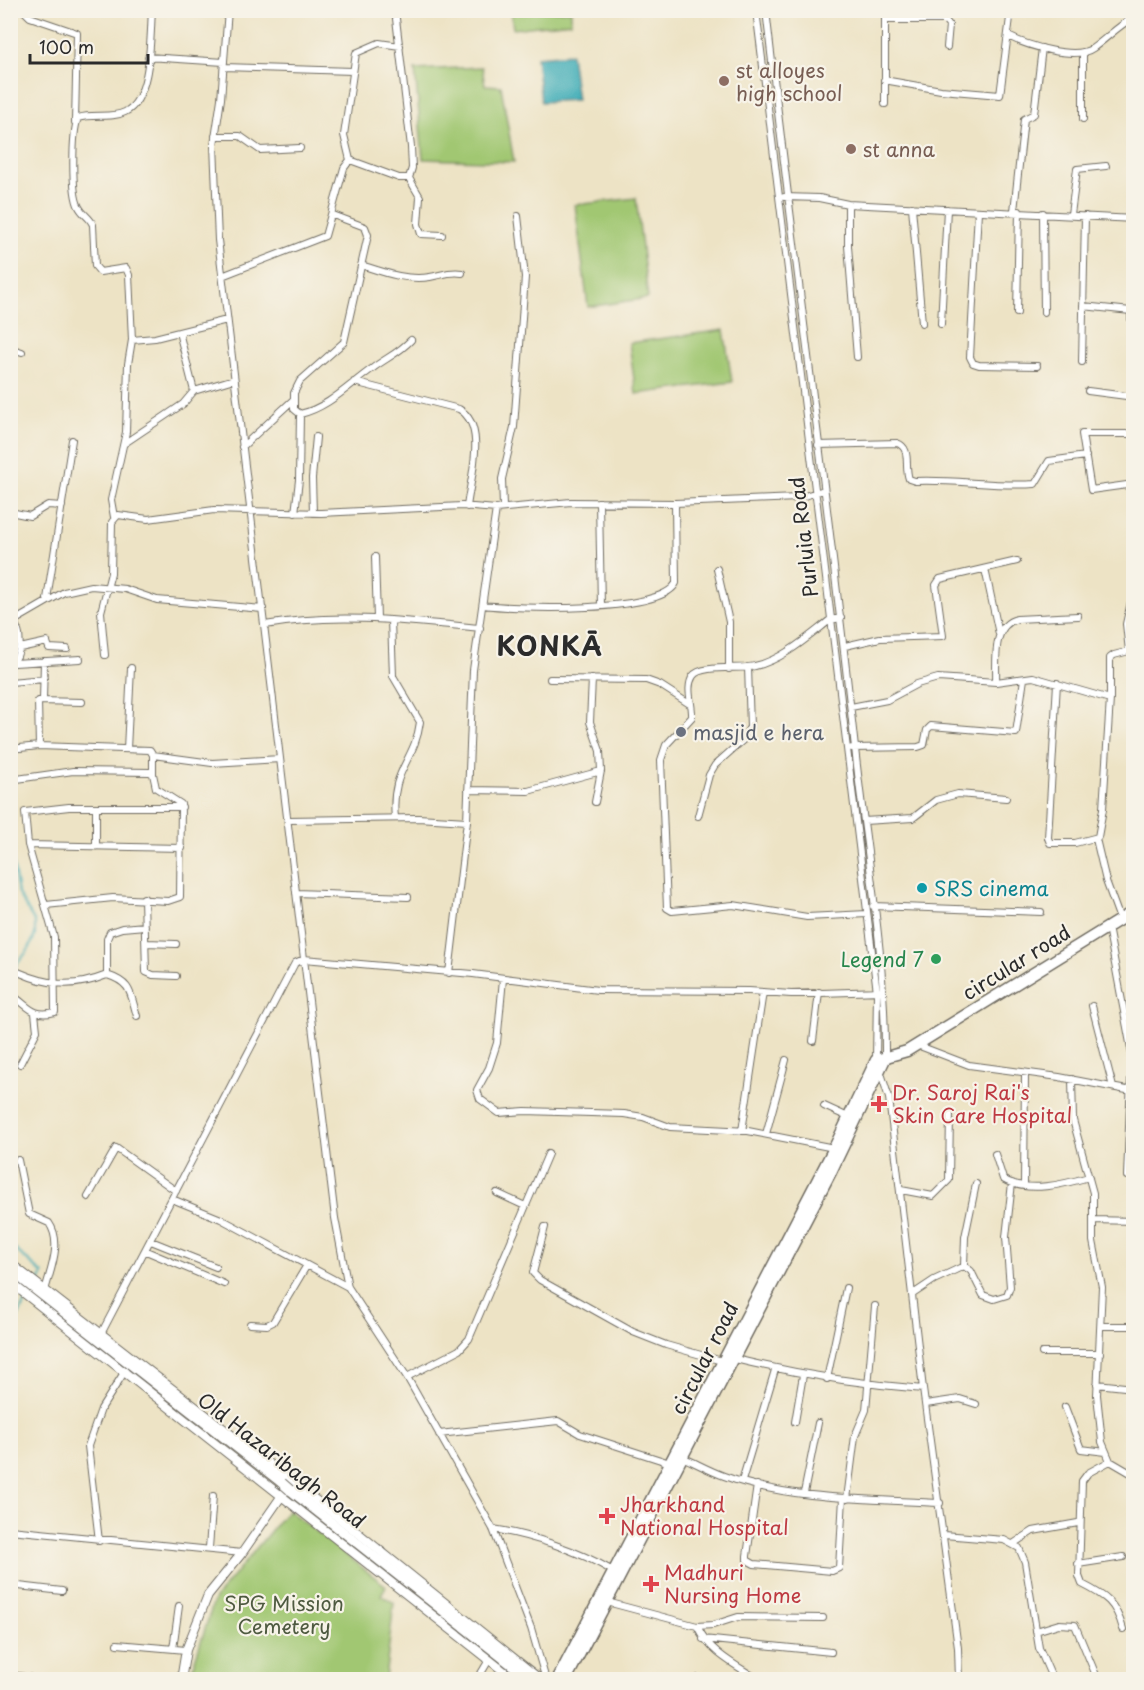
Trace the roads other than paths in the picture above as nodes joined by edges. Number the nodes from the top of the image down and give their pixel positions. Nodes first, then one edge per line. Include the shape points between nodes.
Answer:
1 (23, 10) edge
2 (153, 10) edge
3 (228, 10) edge
4 (395, 10) edge
5 (756, 10) edge
6 (766, 10) edge
7 (885, 10) edge
8 (1011, 10) edge
9 (1134, 17) edge
10 (885, 20) junction
11 (1008, 36) junction
12 (400, 46) junction
13 (947, 47) dead end
14 (1042, 48) junction
15 (1083, 52) junction
16 (148, 57) junction
17 (224, 65) junction
18 (353, 71) junction
19 (884, 80) junction
20 (885, 104) dead end
21 (1083, 119) dead end
22 (75, 125) junction
23 (215, 136) junction
24 (300, 148) dead end
25 (350, 159) junction
26 (1107, 166) dead end
27 (409, 178) junction
28 (778, 197) junction
29 (786, 197) junction
30 (848, 204) junction
31 (912, 207) junction
32 (947, 209) junction
33 (978, 211) junction
34 (1016, 211) junction
35 (1043, 213) junction
36 (1071, 214) junction
37 (333, 215) junction
38 (518, 216) dead end
39 (1085, 216) junction
40 (1134, 219) edge
41 (442, 235) dead end
42 (361, 265) junction
43 (462, 273) dead end
44 (222, 276) junction
45 (1083, 306) junction
46 (1044, 312) dead end
47 (1017, 313) dead end
48 (227, 320) junction
49 (922, 323) dead end
50 (941, 324) dead end
51 (179, 332) junction
52 (132, 340) junction
53 (411, 340) dead end
54 (10, 348) edge
55 (22, 352) dead end
56 (857, 357) dead end
57 (1082, 362) dead end
58 (1037, 366) dead end
59 (234, 379) junction
60 (354, 382) junction
61 (194, 391) junction
62 (1088, 391) dead end
63 (1132, 396) edge
64 (293, 400) junction
65 (300, 414) junction
66 (1134, 434) edge
67 (316, 437) dead end
68 (72, 441) dead end
69 (125, 443) junction
70 (818, 445) junction
71 (242, 447) junction
72 (1086, 456) junction
73 (1134, 484) edge
74 (824, 490) junction
75 (814, 492) junction
76 (599, 502) junction
77 (675, 503) junction
78 (62, 506) junction
79 (466, 507) junction
80 (499, 508) junction
81 (250, 510) junction
82 (10, 512) edge
83 (295, 513) junction
84 (313, 513) junction
85 (114, 517) junction
86 (375, 557) dead end
87 (1017, 561) dead end
88 (717, 569) dead end
89 (985, 569) junction
90 (108, 586) junction
91 (47, 599) junction
92 (1134, 602) edge
93 (483, 605) junction
94 (601, 606) junction
95 (263, 609) junction
96 (1078, 616) dead end
97 (841, 618) junction
98 (12, 620) edge
99 (377, 620) junction
100 (391, 620) junction
101 (830, 620) junction
102 (265, 625) junction
103 (480, 628) junction
104 (999, 634) junction
105 (845, 646) junction
106 (20, 648) junction
107 (67, 649) dead end
108 (105, 655) dead end
109 (80, 659) dead end
110 (44, 661) junction
111 (12, 664) edge
112 (748, 667) junction
113 (130, 668) dead end
114 (729, 669) junction
115 (44, 679) junction
116 (550, 679) dead end
117 (592, 679) junction
118 (1024, 679) junction
119 (10, 682) edge
120 (996, 682) junction
121 (1056, 683) junction
122 (1110, 699) junction
123 (44, 700) junction
124 (82, 702) dead end
125 (691, 705) junction
126 (851, 707) junction
127 (39, 746) junction
128 (845, 748) junction
129 (855, 748) junction
130 (10, 749) edge
131 (127, 749) junction
132 (153, 755) junction
133 (280, 759) junction
134 (601, 771) junction
135 (153, 774) junction
136 (10, 780) edge
137 (468, 790) junction
138 (1006, 798) dead end
139 (595, 802) dead end
140 (96, 807) junction
141 (182, 807) junction
142 (698, 816) dead end
143 (395, 818) junction
144 (288, 820) junction
145 (467, 821) junction
146 (864, 821) junction
147 (1096, 839) junction
148 (28, 845) junction
149 (96, 847) junction
150 (182, 848) junction
151 (296, 893) junction
152 (408, 897) dead end
153 (144, 898) junction
154 (46, 904) junction
155 (873, 906) junction
156 (1134, 911) edge
157 (1041, 912) dead end
158 (867, 914) junction
159 (1120, 919) junction
160 (145, 926) junction
161 (1108, 927) junction
162 (146, 943) junction
163 (176, 944) dead end
164 (304, 959) junction
165 (18, 972) dead end
166 (448, 973) junction
167 (107, 975) junction
168 (176, 976) dead end
169 (503, 979) junction
170 (57, 985) junction
171 (763, 992) junction
172 (819, 992) junction
173 (880, 992) junction
174 (10, 994) edge
175 (1092, 1006) dead end
176 (35, 1013) junction
177 (137, 1016) dead end
178 (813, 1041) dead end
179 (917, 1045) junction
180 (786, 1060) dead end
181 (880, 1063) junction
182 (20, 1064) dead end
183 (1025, 1074) junction
184 (1072, 1079) junction
185 (1113, 1087) junction
186 (1132, 1091) edge
187 (824, 1106) dead end
188 (950, 1113) dead end
189 (848, 1117) junction
190 (742, 1131) junction
191 (766, 1134) junction
192 (834, 1148) junction
193 (548, 1154) dead end
194 (995, 1154) dead end
195 (18, 1160) dead end
196 (1127, 1176) dead end
197 (1089, 1177) junction
198 (1012, 1183) junction
199 (976, 1184) dead end
200 (1024, 1185) junction
201 (901, 1190) junction
202 (176, 1191) junction
203 (496, 1193) dead end
204 (88, 1197) dead end
205 (172, 1198) junction
206 (525, 1206) junction
207 (1093, 1220) junction
208 (1134, 1221) edge
209 (545, 1227) dead end
210 (151, 1241) junction
211 (146, 1251) junction
212 (10, 1263) edge
213 (307, 1265) junction
214 (964, 1266) junction
215 (216, 1267) dead end
216 (10, 1270) edge
217 (10, 1276) edge
218 (10, 1282) edge
219 (224, 1284) dead end
220 (348, 1287) junction
221 (846, 1288) dead end
222 (34, 1290) junction
223 (912, 1294) junction
224 (875, 1306) dead end
225 (250, 1324) dead end
226 (1101, 1326) junction
227 (1134, 1326) edge
228 (101, 1334) junction
229 (1042, 1353) dead end
230 (1100, 1353) junction
231 (726, 1359) junction
232 (775, 1370) junction
233 (125, 1371) junction
234 (803, 1375) junction
235 (407, 1377) junction
236 (827, 1379) junction
237 (1097, 1384) junction
238 (868, 1385) junction
239 (1134, 1388) edge
240 (923, 1389) junction
241 (926, 1404) junction
242 (976, 1404) dead end
243 (1065, 1407) dead end
244 (795, 1422) dead end
245 (818, 1423) dead end
246 (439, 1434) junction
247 (1106, 1452) junction
248 (682, 1457) junction
249 (1110, 1461) junction
250 (670, 1463) junction
251 (1134, 1475) edge
252 (741, 1481) junction
253 (757, 1485) junction
254 (285, 1488) junction
255 (804, 1493) junction
256 (213, 1496) dead end
257 (845, 1499) junction
258 (940, 1503) junction
259 (1078, 1523) junction
260 (493, 1529) junction
261 (10, 1530) edge
262 (944, 1534) junction
263 (99, 1541) junction
264 (1013, 1544) junction
265 (209, 1548) junction
266 (242, 1553) junction
267 (1124, 1557) dead end
268 (1078, 1564) junction
269 (613, 1571) junction
270 (10, 1585) edge
271 (62, 1591) dead end
272 (607, 1602) junction
273 (179, 1606) dead end
274 (823, 1618) dead end
275 (697, 1626) junction
276 (1123, 1629) dead end
277 (1036, 1631) junction
278 (703, 1639) junction
279 (117, 1644) dead end
280 (173, 1649) junction
281 (186, 1650) junction
282 (831, 1652) dead end
283 (489, 1660) junction
284 (10, 1675) edge
285 (699, 1678) edge
286 (31, 1679) edge
287 (59, 1680) edge
288 (181, 1680) edge
289 (477, 1680) edge
290 (515, 1680) edge
291 (523, 1680) edge
292 (531, 1680) edge
293 (541, 1680) edge
294 (546, 1680) edge
295 (557, 1680) edge
296 (566, 1680) edge
297 (714, 1680) edge
298 (759, 1680) edge
299 (959, 1680) edge
300 (1053, 1680) edge
301 (1098, 1680) edge

1 - 22 street via 30,17 77,33
2 - 16 street
3 - 17 street
4 - 12 street
5 - 28 street, Purluia Road
6 - 29 street, Purluia Road
7 - 10 street
8 - 11 street
9 - 15 street
10 - 13 street via 945,20 949,25
10 - 19 street
11 - 14 street
11 - 19 street via 1000,95
12 - 18 street via 379,43 360,49
12 - 27 street via 411,147
14 - 15 street
14 - 34 street via 1035,112 1024,119
15 - 21 street
16 - 17 street
16 - 22 street via 144,88 135,105 117,114 84,116
17 - 18 street
17 - 23 street
18 - 25 street via 344,135
19 - 20 street
22 - 52 street via 78,206 93,225 98,271 128,270
23 - 24 street via 240,136 260,150
23 - 44 street
25 - 27 street via 399,178
25 - 37 street via 344,168
26 - 36 street via 1077,169
27 - 41 street via 420,197 421,234
28 - 29 street
28 - 75 street, Purluia Road
29 - 30 street
29 - 70 street, Purluia Road
30 - 31 street
30 - 56 street
31 - 32 street
31 - 49 street
32 - 33 street
32 - 50 street
33 - 34 street
33 - 58 street via 970,357 979,365
34 - 35 street
34 - 47 street
35 - 36 street
35 - 46 street
36 - 39 street
37 - 42 street via 368,230
37 - 44 street via 325,236
38 - 80 street via 525,277 514,427
39 - 40 street
39 - 45 street
42 - 43 street via 400,277
42 - 64 street via 344,342 300,381
44 - 48 street
45 - 57 street
45 - 63 street via 1131,311
48 - 51 street
48 - 59 street
51 - 52 street
51 - 61 street
52 - 69 street
53 - 60 street
54 - 55 street
59 - 61 street
59 - 71 street
60 - 65 street via 324,405
60 - 79 street via 459,409 468,416 475,432
61 - 69 street via 183,404
62 - 63 street
64 - 65 street via 294,409
64 - 71 street
65 - 83 street
66 - 72 street via 1082,434
67 - 84 street
68 - 78 street
69 - 85 street via 111,500
70 - 72 street via 897,443 906,450 909,479 997,486 1035,483 1049,461
70 - 74 street, Purluia Road
71 - 81 street
72 - 73 street via 1090,489
74 - 75 street
74 - 97 street, Purluia Road
75 - 77 street via 798,498
75 - 101 street, Purluia Road
76 - 77 street
76 - 80 street
76 - 94 street
77 - 94 street via 674,587 660,596
78 - 82 street via 48,505 30,516
78 - 91 street
79 - 80 street
79 - 84 street
80 - 93 street
81 - 83 street
81 - 85 street via 192,512 148,519
81 - 95 street
83 - 84 street
85 - 90 street
86 - 99 street
87 - 89 street
88 - 114 street via 729,622
89 - 104 street
89 - 105 street via 940,579 936,585 943,636 880,638
90 - 91 street via 79,588
90 - 95 street via 158,600
90 - 108 street via 101,612
91 - 98 street
92 - 122 street via 1126,624 1129,651 1110,658
93 - 94 street via 533,610
93 - 103 street
95 - 102 street
96 - 104 street via 1017,619 1008,622
97 - 101 street
97 - 105 street, Purluia Road
98 - 106 street
99 - 100 street
99 - 102 street
100 - 103 street
100 - 143 street via 393,676 420,722 397,777
101 - 112 street via 779,656
101 - 128 street, Purluia Road
102 - 133 street
103 - 137 street via 471,694
104 - 120 street
105 - 126 street, Purluia Road
106 - 107 street via 48,642 49,648
106 - 111 street
109 - 110 street
110 - 111 street
110 - 115 street
112 - 114 street
112 - 142 street via 750,727 743,740 709,775
113 - 131 street
114 - 125 street via 697,672 690,684
115 - 119 street
115 - 123 street
116 - 117 street
117 - 125 street via 646,680
117 - 134 street via 590,723 600,751
118 - 120 street
118 - 121 street via 1033,677
118 - 129 street via 1016,733 931,726 924,744 918,747
120 - 126 street via 938,678 887,700
121 - 122 street
121 - 147 street via 1048,840 1075,843
122 - 147 street via 1103,809
123 - 124 street
123 - 127 street via 38,701
125 - 158 street via 692,717 666,744 661,760 664,873 669,910 732,905 807,917
126 - 129 street, Purluia Road
127 - 130 street
127 - 131 street
128 - 129 street
128 - 158 street, Purluia Road
129 - 146 street, Purluia Road
131 - 132 street via 150,750
132 - 133 street via 212,763
132 - 135 street
133 - 144 street
134 - 137 street via 528,792
134 - 139 street
135 - 136 street via 73,771
135 - 141 street via 156,788 178,800
137 - 145 street
138 - 146 street via 958,794 936,800 913,818
140 - 141 street
140 - 148 street via 28,810 24,816
140 - 149 street
141 - 150 street
143 - 144 street
143 - 145 street
144 - 151 street
145 - 166 street
146 - 155 street, Purluia Road
147 - 159 street
148 - 149 street
148 - 154 street
149 - 150 street
150 - 153 street via 180,897 168,901
151 - 152 street
151 - 164 street
153 - 154 street
153 - 160 street
154 - 170 street via 54,937
155 - 157 street
155 - 173 street, Purluia Road
156 - 159 main road, circular road
158 - 173 street, Purluia Road
159 - 161 main road, circular road
160 - 162 street
160 - 167 street via 110,932
161 - 179 main road, circular road
161 - 186 street via 1132,1054
162 - 163 street
162 - 168 street via 146,972
164 - 166 street
164 - 202 street via 295,963 283,983
164 - 220 street via 335,1218
165 - 170 street
166 - 169 street
167 - 170 street via 80,984
167 - 177 street via 129,988
169 - 171 street via 598,990
169 - 190 street via 497,1043 477,1090 480,1099 493,1110 624,1114 670,1127
170 - 176 street via 55,1012
171 - 172 street
171 - 190 street
172 - 173 street
172 - 178 street
173 - 181 street, Purluia Road
174 - 176 street
175 - 185 street
176 - 182 street via 37,1031
179 - 181 main road, circular road
179 - 183 street via 969,1065
180 - 191 street
181 - 189 main road, circular road
181 - 201 street, Purluia Road via 889,1098
181 - 231 main road, circular road
183 - 184 street
183 - 200 street
184 - 185 street
184 - 197 street via 1073,1120
185 - 186 street
186 - 196 street
187 - 189 street
188 - 201 street via 947,1184 933,1196
189 - 192 main road, circular road
190 - 191 street
191 - 192 street
192 - 231 main road, circular road
193 - 206 street
194 - 198 street via 1000,1174
195 - 222 street via 29,1214 49,1223 54,1236 55,1253
197 - 200 street via 1060,1184
197 - 207 street
198 - 200 street
198 - 214 street via 1006,1236 1009,1292 999,1299 988,1298
199 - 214 street via 965,1237
201 - 223 street, Purluia Road
202 - 204 street via 116,1148
202 - 205 street
203 - 206 street
205 - 210 street
205 - 213 street
206 - 235 street via 469,1339 459,1350
207 - 208 street
207 - 226 street via 1102,1287
209 - 231 street via 533,1265 533,1273 540,1280 633,1332 666,1345
210 - 211 street
210 - 215 street
211 - 219 street
211 - 228 street
212 - 222 street
213 - 220 street
213 - 225 street via 273,1322
214 - 223 street
216 - 222 main road, Old Hazaribagh Road
217 - 222 main road, Old Hazaribagh Road
218 - 222 street
220 - 235 street
221 - 236 street
222 - 228 street
222 - 233 street
222 - 254 main road, Old Hazaribagh Road
223 - 240 street, Purluia Road
224 - 238 street
226 - 227 street
226 - 230 street
228 - 254 street
229 - 230 street
230 - 237 street
231 - 232 street
231 - 248 main road, circular road
231 - 250 main road, circular road
232 - 234 street
232 - 252 street
233 - 254 street
233 - 263 street via 101,1409 88,1446
234 - 236 street
234 - 244 street
235 - 246 street
236 - 238 street
237 - 239 street
237 - 247 street
238 - 240 street
238 - 257 street
240 - 241 street, Purluia Road
241 - 242 street via 960,1399
241 - 258 street, Purluia Road
243 - 247 street via 1081,1449
245 - 255 street
246 - 250 street via 558,1421 580,1434
246 - 260 street
247 - 249 street
248 - 252 street
248 - 272 main road, circular road
249 - 251 street
249 - 259 street via 1088,1473 1082,1481
250 - 269 main road, circular road
252 - 253 street
253 - 255 street
253 - 257 street via 747,1556 754,1564 832,1571 839,1568
254 - 266 street
254 - 283 street
254 - 291 main road, Old Hazaribagh Road
254 - 292 main road, Old Hazaribagh Road
254 - 293 street
255 - 257 street
256 - 265 street
257 - 258 street
258 - 262 street, Purluia Road
259 - 264 street via 1033,1532
259 - 268 street
260 - 269 street via 518,1533 591,1558
260 - 294 street via 531,1628
261 - 263 street
262 - 264 street
262 - 299 street, Purluia Road
263 - 265 street
264 - 277 street via 1025,1562
265 - 266 street
266 - 281 street via 208,1595
267 - 268 street
268 - 276 street via 1082,1584 1099,1592 1117,1608
269 - 295 main road, circular road
270 - 271 street
272 - 275 street
272 - 296 main road, circular road
273 - 280 street
274 - 275 street via 738,1617
275 - 278 street
277 - 300 street
277 - 301 street via 1059,1624 1075,1625
278 - 282 street
278 - 298 street via 714,1652
279 - 280 street
280 - 281 street
281 - 288 street
283 - 289 street
283 - 290 street
284 - 286 street
285 - 297 street
286 - 287 street

